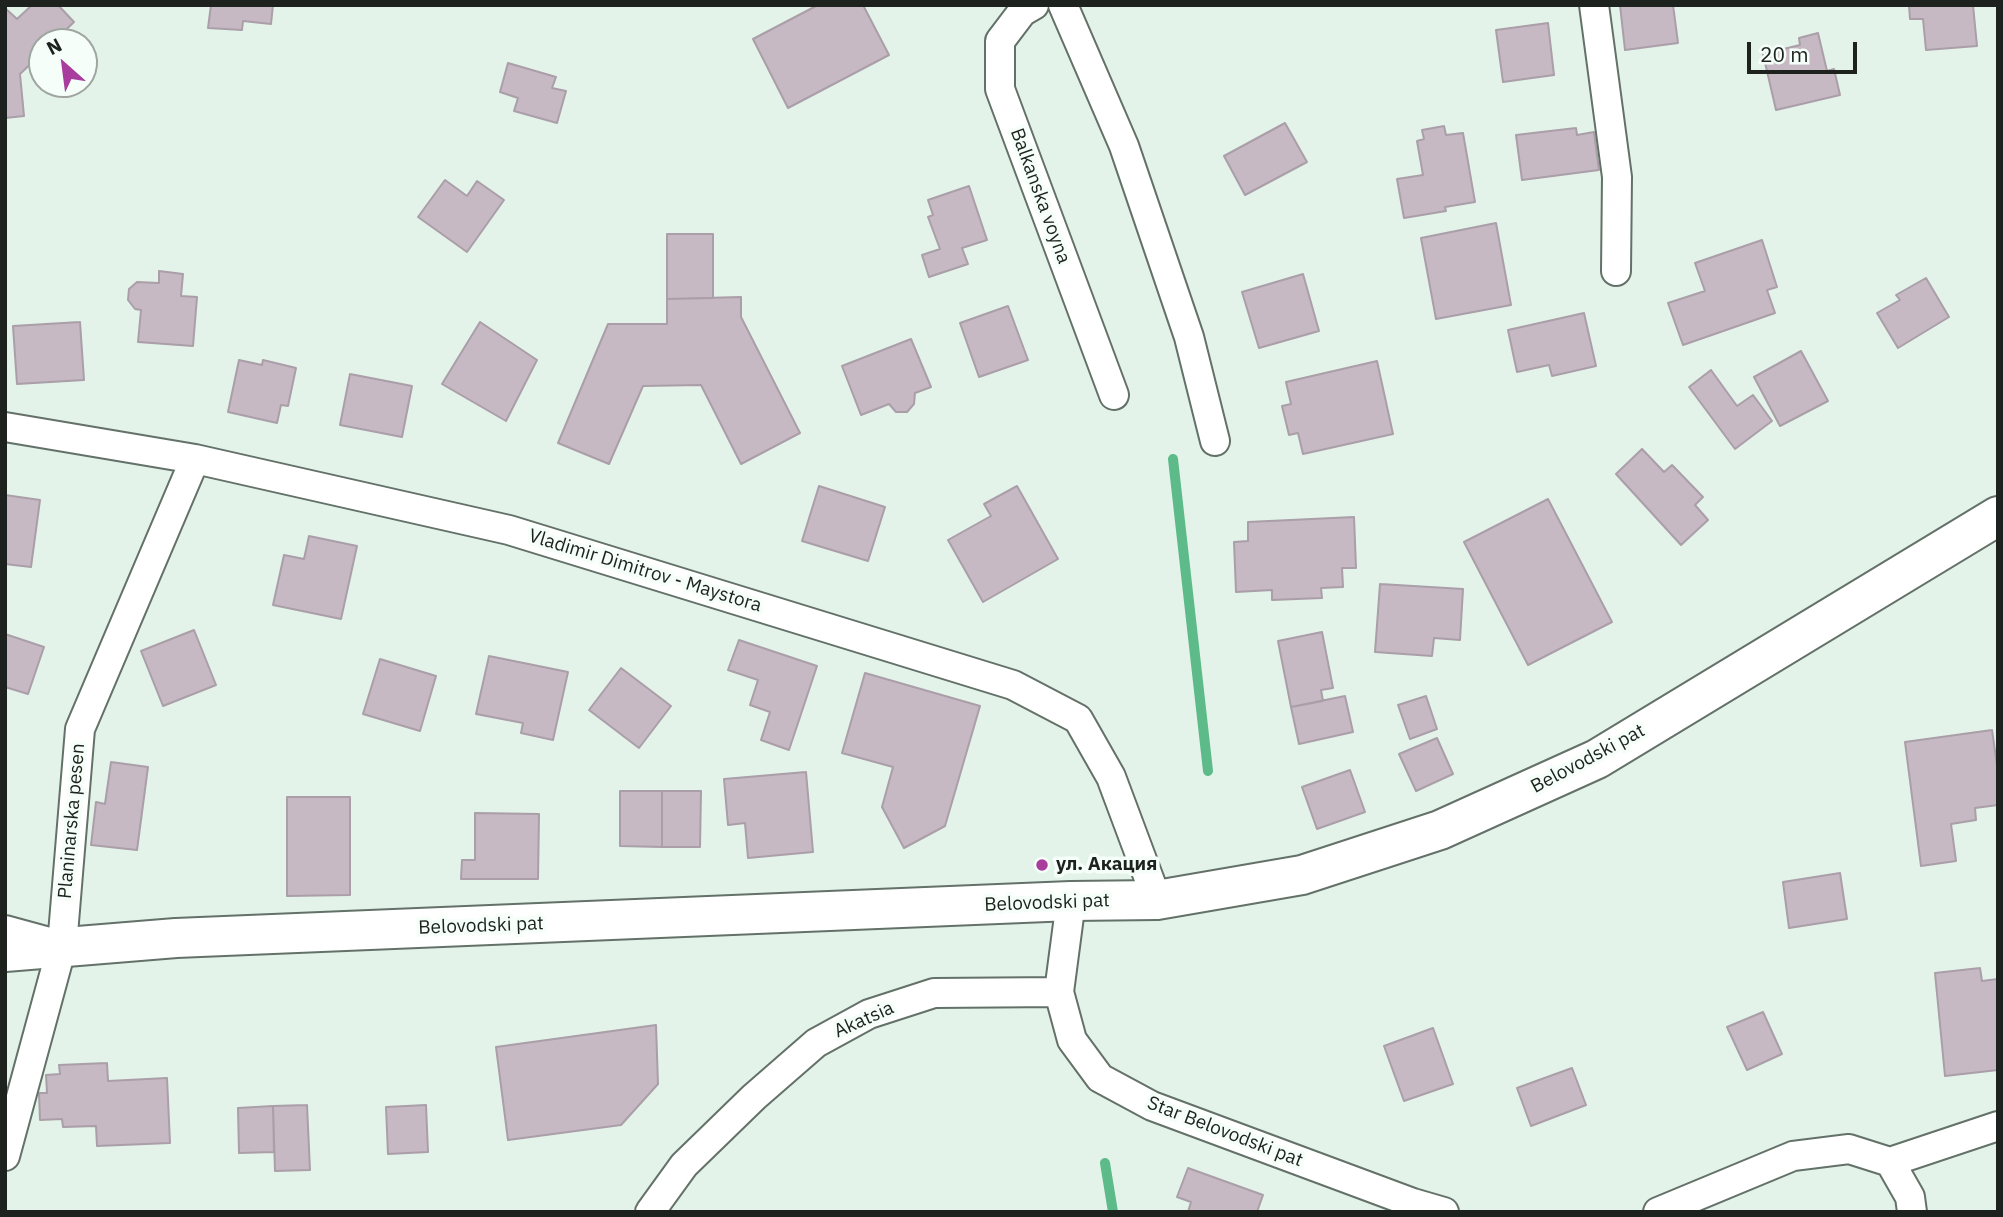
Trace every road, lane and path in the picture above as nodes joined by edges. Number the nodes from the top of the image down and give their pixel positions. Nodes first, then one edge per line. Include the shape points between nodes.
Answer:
1 (1034, 5) edge
2 (1063, 5) edge
3 (1594, 5) edge
4 (1616, 271) dead end
5 (1114, 395) dead end
6 (5, 427) edge
7 (1215, 441) dead end
8 (195, 460) junction
9 (1998, 516) edge
10 (1157, 900) junction
11 (1071, 901) junction
12 (5, 930) edge
13 (62, 946) junction
14 (5, 952) edge
15 (1059, 992) junction
16 (1998, 1126) edge
17 (5, 1156) edge
18 (1889, 1162) junction
19 (650, 1212) edge
20 (1444, 1212) edge
21 (1658, 1212) edge
22 (1912, 1212) edge

1 - 5 street, Balkanska voyna via 1022,12 1000,41 1000,89
2 - 7 street via 1124,146 1189,337
3 - 4 street via 1618,177
6 - 8 street, Vladimir Dimitrov - Maystora
8 - 10 street, Vladimir Dimitrov - Maystora via 509,530 1013,685 1078,719 1111,777
8 - 13 street, Planinarska pesen via 80,729
9 - 10 street, Belovodski pat via 1597,759 1452,825 1301,875
10 - 11 street, Belovodski pat
11 - 13 street, Belovodski pat
11 - 15 street
12 - 13 street
13 - 14 street, Belovodski pat
13 - 17 street, Planinarska pesen
15 - 19 street, Akatsia via 934,993 869,1014 816,1043 754,1097 684,1165
15 - 20 street, Star Belovodski pat via 1072,1040 1100,1078 1152,1107
16 - 18 street
18 - 21 street via 1850,1149 1793,1156
18 - 22 street via 1910,1197

